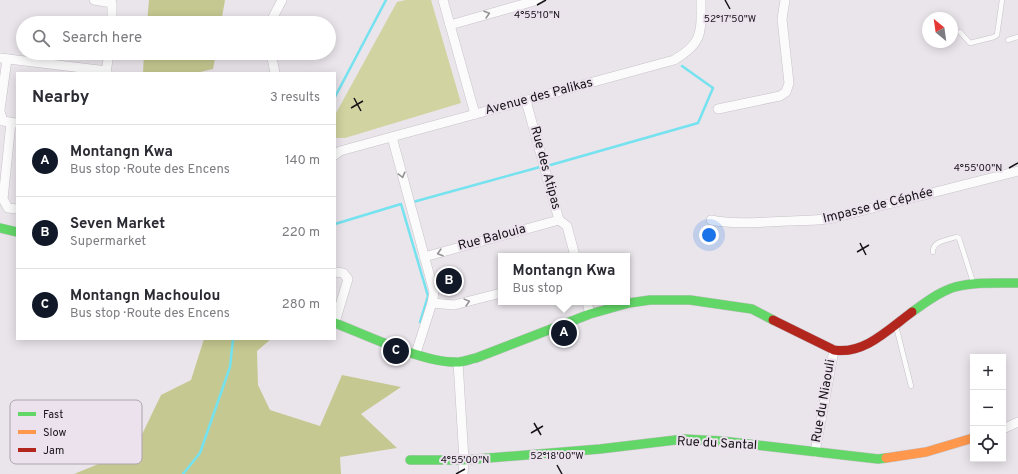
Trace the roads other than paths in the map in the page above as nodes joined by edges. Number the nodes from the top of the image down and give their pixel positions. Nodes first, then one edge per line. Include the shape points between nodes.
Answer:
1 (94, 0) edge
2 (282, 0) edge
3 (443, 0) edge
4 (538, 0) edge
5 (701, 0) edge
6 (785, 0) edge
7 (1002, 0) edge
8 (112, 16) edge
9 (274, 16) edge
10 (450, 25) junction
11 (960, 32) dead end
12 (1018, 37) edge
13 (1008, 40) dead end
14 (4, 58) edge
15 (16, 60) edge
16 (19, 60) edge
17 (108, 60) edge
18 (272, 60) edge
19 (107, 72) edge
20 (275, 72) edge
21 (526, 101) junction
22 (718, 109) dead end
23 (0, 111) edge
24 (475, 114) junction
25 (14, 123) edge
26 (392, 137) junction
27 (336, 154) edge
28 (1018, 171) edge
29 (3, 179) edge
30 (16, 209) edge
31 (559, 220) junction
32 (711, 220) dead end
33 (0, 228) edge
34 (16, 232) edge
35 (933, 252) dead end
36 (574, 253) edge
37 (424, 257) junction
38 (336, 272) edge
39 (1018, 283) edge
40 (973, 284) junction
41 (498, 294) edge
42 (432, 303) junction
43 (630, 303) edge
44 (588, 305) edge
45 (622, 305) edge
46 (590, 314) junction
47 (336, 320) edge
48 (336, 323) edge
49 (896, 324) junction
50 (834, 350) junction
51 (416, 353) junction
52 (458, 362) junction
53 (911, 386) dead end
54 (1018, 422) edge
55 (1006, 428) edge
56 (970, 439) edge
57 (815, 452) junction
58 (410, 460) dead end
59 (464, 460) junction
60 (463, 474) edge

1 - 8 street via 112,3
2 - 9 street
3 - 10 street
10 -> 4 street
5 - 21 street, Avenue des Palikas via 701,29 697,41 688,52 674,60
6 - 22 street via 782,18 789,83 786,92 780,96
7 - 11 lane via 997,35 970,43
10 - 24 street
12 - 13 lane
14 - 15 street
14 - 23 street
16 - 19 street
17 - 19 street
18 - 20 street
21 - 24 street, Avenue des Palikas
21 - 31 street, Rue des Atipas
23 - 25 street via 4,121
24 - 26 street, Avenue des Palikas
25 - 29 street
26 - 27 street, Avenue des Palikas
26 -> 37 street
28 - 32 street, Impasse de Céphée via 821,220 729,223
29 - 30 street via 5,204 8,208
31 - 36 street, Rue des Atipas via 567,226
31 -> 37 street, Rue Balouia
33 - 34 street
35 - 40 lane via 936,244 959,238
37 - 42 street via 434,292
38 - 47 street via 343,273 348,279
39 - 40 street
40 - 49 street via 942,292
42 -> 41 street via 454,305
42 - 51 street
43 - 50 street via 690,300 752,309
44 - 46 street
45 - 46 street
46 - 52 street via 476,358
48 - 51 street
49 - 50 street via 862,348 845,352
49 - 53 lane
50 - 57 street, Rue du Niaouli
51 - 52 street
52 - 59 street
54 - 55 street
56 - 57 street, Rue du Santal via 898,458 878,459
57 - 59 street, Rue du Santal via 684,439
58 - 59 street, Rue du Santal
59 - 60 street

